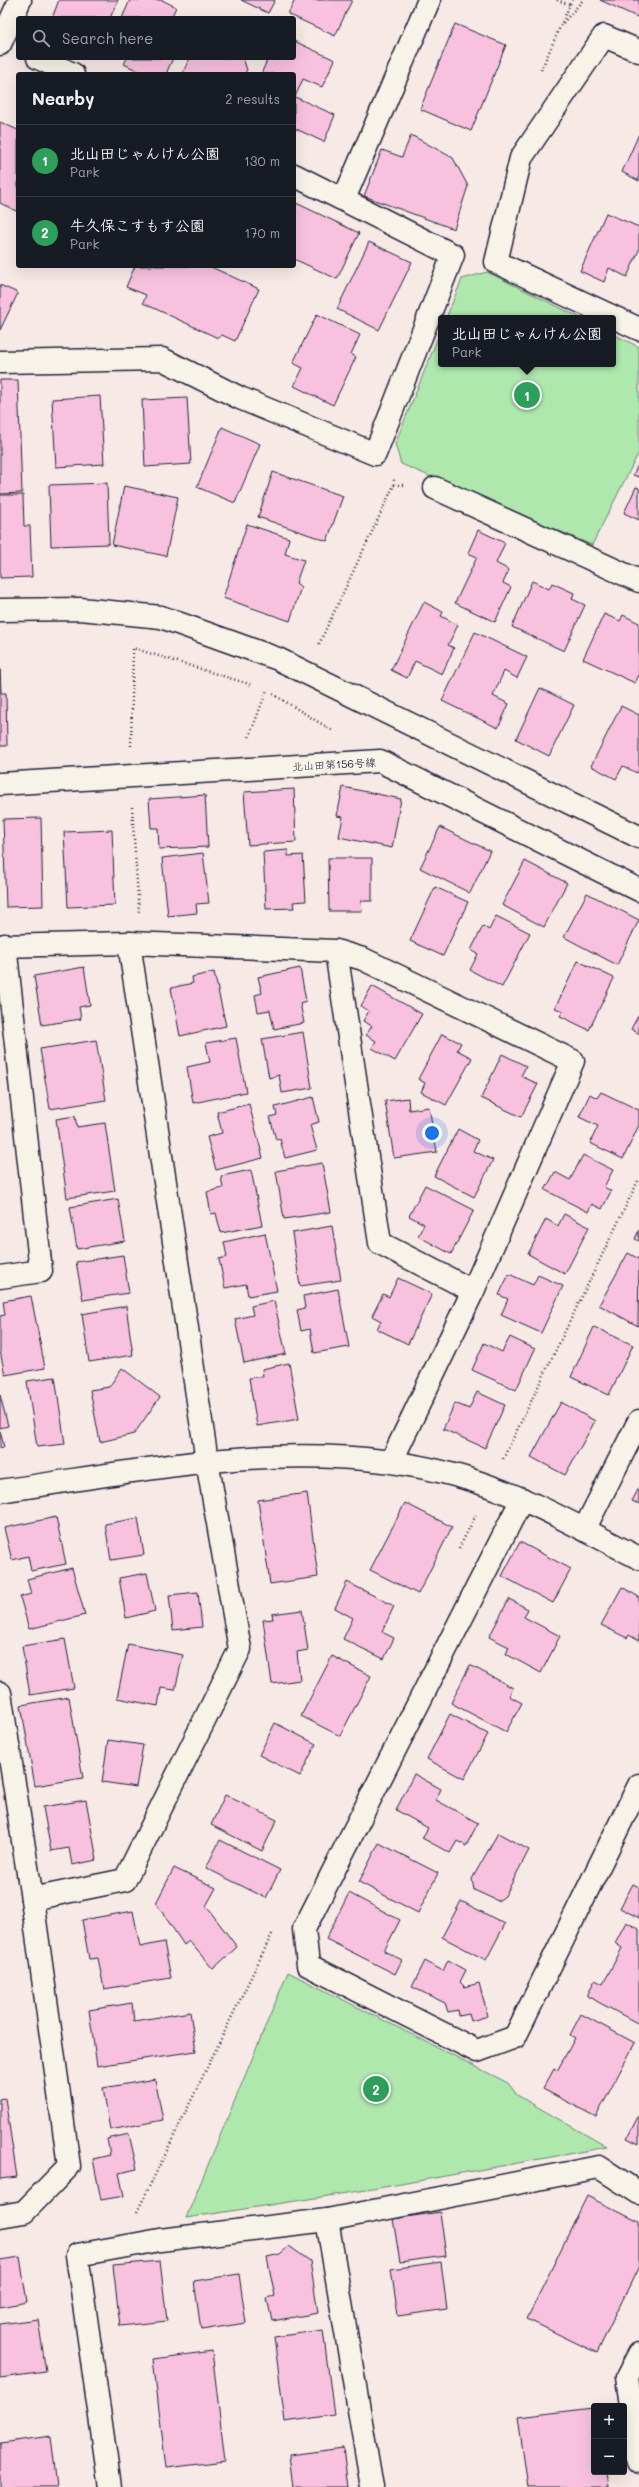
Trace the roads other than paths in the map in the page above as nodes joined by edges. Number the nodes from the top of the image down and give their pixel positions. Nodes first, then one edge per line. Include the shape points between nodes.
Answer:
1 (20, 0) edge
2 (429, 0) edge
3 (5, 44) edge
4 (639, 51) edge
5 (42, 60) edge
6 (69, 72) edge
7 (296, 177) edge
8 (344, 199) junction
9 (609, 315) edge
10 (616, 318) edge
11 (639, 329) edge
12 (0, 362) edge
13 (435, 488) dead end
14 (639, 581) edge
15 (0, 610) edge
16 (0, 784) edge
17 (639, 837) edge
18 (639, 890) edge
19 (135, 944) junction
20 (2, 945) edge
21 (336, 952) junction
22 (0, 1277) edge
23 (473, 1291) junction
24 (638, 1424) edge
25 (392, 1460) junction
26 (207, 1462) junction
27 (0, 1491) edge
28 (522, 1499) junction
29 (584, 1530) junction
30 (639, 1558) edge
31 (0, 1693) edge
32 (639, 1785) edge
33 (32, 1899) junction
34 (639, 2192) edge
35 (0, 2216) edge
36 (327, 2220) junction
37 (639, 2354) edge
38 (639, 2462) edge
39 (110, 2487) edge
40 (372, 2487) edge

1 - 3 street
2 - 8 street
4 - 9 street via 604,36 521,158 496,262
5 - 6 street
7 - 8 street
8 - 12 street via 453,255 375,454 240,398 162,359
10 - 11 street
13 - 14 street
15 - 17 street via 80,609 161,617 278,659
16 - 18 street, 北山田第156号線 via 380,761
19 - 20 street
19 - 21 street
19 - 26 street
20 - 22 street via 40,1271
21 - 23 street via 380,1243
21 - 23 street via 363,959 573,1061
23 - 25 street
24 - 29 street
25 - 26 street via 303,1456
25 - 28 street via 458,1476
26 - 27 street
26 - 33 street via 240,1649 124,1880
28 - 29 street
28 - 32 street via 304,1929 308,1966 477,2050 515,2037
29 - 30 street
31 - 33 street
33 - 35 street via 69,2166 24,2212
34 - 36 street via 598,2167
36 - 39 street via 160,2240 77,2255
36 - 40 street
37 - 38 street via 627,2377

